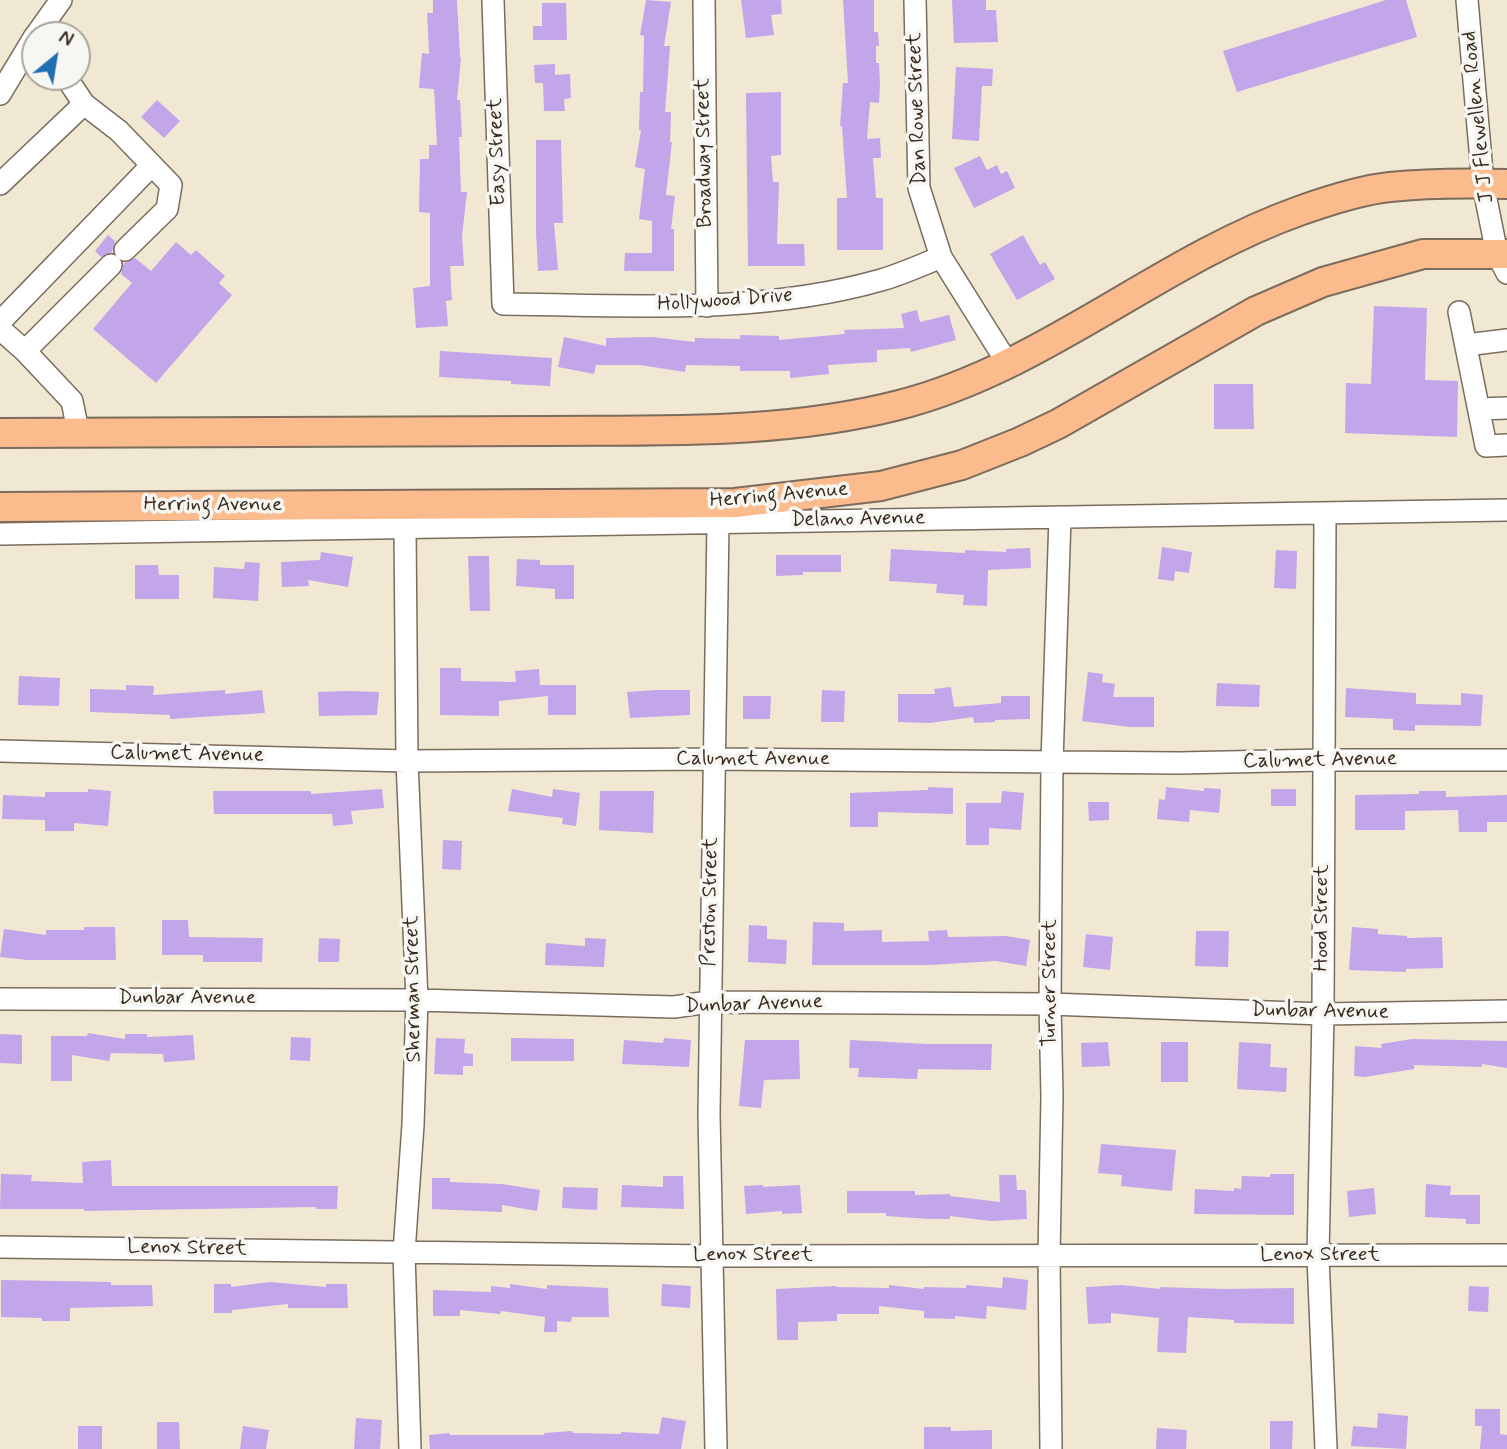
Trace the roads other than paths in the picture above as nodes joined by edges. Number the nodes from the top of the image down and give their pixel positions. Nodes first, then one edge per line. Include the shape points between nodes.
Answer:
1 (61, 0) edge
2 (494, 0) edge
3 (704, 0) edge
4 (915, 0) edge
5 (1467, 0) edge
6 (45, 21) edge
7 (21, 71) edge
8 (75, 91) edge
9 (0, 94) edge
10 (84, 104) junction
11 (151, 166) junction
12 (0, 184) edge
13 (1495, 184) edge
14 (942, 257) junction
15 (1504, 260) edge
16 (503, 304) joint
17 (707, 306) junction
18 (1459, 312) dead end
19 (0, 322) edge
20 (0, 329) edge
21 (1507, 341) edge
22 (1466, 345) junction
23 (25, 351) junction
24 (1009, 364) junction
25 (1507, 408) edge
26 (1480, 409) junction
27 (0, 433) edge
28 (75, 433) junction
29 (1507, 445) edge
30 (0, 507) edge
31 (1507, 510) edge
32 (1325, 513) junction
33 (1060, 517) junction
34 (718, 523) junction
35 (405, 528) junction
36 (0, 534) edge
37 (0, 751) edge
38 (713, 759) junction
39 (1322, 760) junction
40 (1507, 760) edge
41 (407, 761) junction
42 (1052, 762) junction
43 (0, 999) edge
44 (417, 1000) junction
45 (709, 1002) junction
46 (1050, 1004) junction
47 (1507, 1011) edge
48 (1323, 1014) junction
49 (0, 1247) edge
50 (404, 1252) junction
51 (1049, 1255) junction
52 (1507, 1255) edge
53 (711, 1256) junction
54 (1318, 1257) junction
55 (410, 1449) edge
56 (716, 1449) edge
57 (1051, 1449) edge
58 (1326, 1449) edge

1 - 6 street
2 - 16 street, Easy Street
3 - 17 street, Broadway Street
4 - 14 street, Dan Rowe Street via 919,188
5 - 13 street, J J Flewellen Road
7 - 9 street
8 - 10 street
10 - 11 street via 119,131
10 - 12 street
11 - 19 street
11 - 23 street via 170,185 167,209
13 - 15 street, J J Flewellen Road
13 - 24 main road via 1387,187 1297,211 1231,240
14 - 17 street, Hollywood Drive via 832,292
14 - 24 street, Dan Rowe Street
15 - 30 main road, Herring Avenue via 1423,254 1323,282 1256,311 1020,442 962,465 881,486 735,503
16 - 17 street, Hollywood Drive
18 - 22 street
20 - 23 street
21 - 22 street
22 - 26 street
23 - 28 street via 72,401
24 - 28 main road via 896,406 735,429
25 - 26 street
26 - 29 street via 1486,446
27 - 28 main road
31 - 32 street, Delano Avenue
32 - 33 street, Delano Avenue
32 - 39 street, Hood Street
33 - 34 street, Delano Avenue
33 - 42 street, Turner Street
34 - 35 street, Delano Avenue
34 - 38 street, Preston Street
35 - 36 street, Delano Avenue
35 - 41 street, Sherman Street
37 - 41 street, Calumet Avenue
38 - 41 street, Calumet Avenue
38 - 42 street, Calumet Avenue
38 - 45 street, Preston Street
39 - 40 street, Calumet Avenue
39 - 42 street, Calumet Avenue
39 - 48 street, Hood Street
41 - 44 street, Sherman Street
42 - 46 street, Turner Street
43 - 44 street, Dunbar Avenue
44 - 45 street, Dunbar Avenue via 674,1007
44 - 50 street, Sherman Street
45 - 46 street, Dunbar Avenue
45 - 53 street, Preston Street
46 - 48 street, Dunbar Avenue
46 - 51 street, Turner Street
47 - 48 street, Dunbar Avenue
48 - 54 street, Hood Street
49 - 50 street, Lenox Street
50 - 53 street, Lenox Street
50 - 55 street, Sherman Street
51 - 53 street, Lenox Street
51 - 54 street, Lenox Street
51 - 57 street, Turner Street
52 - 54 street, Lenox Street
53 - 56 street, Preston Street
54 - 58 street, Hood Street

